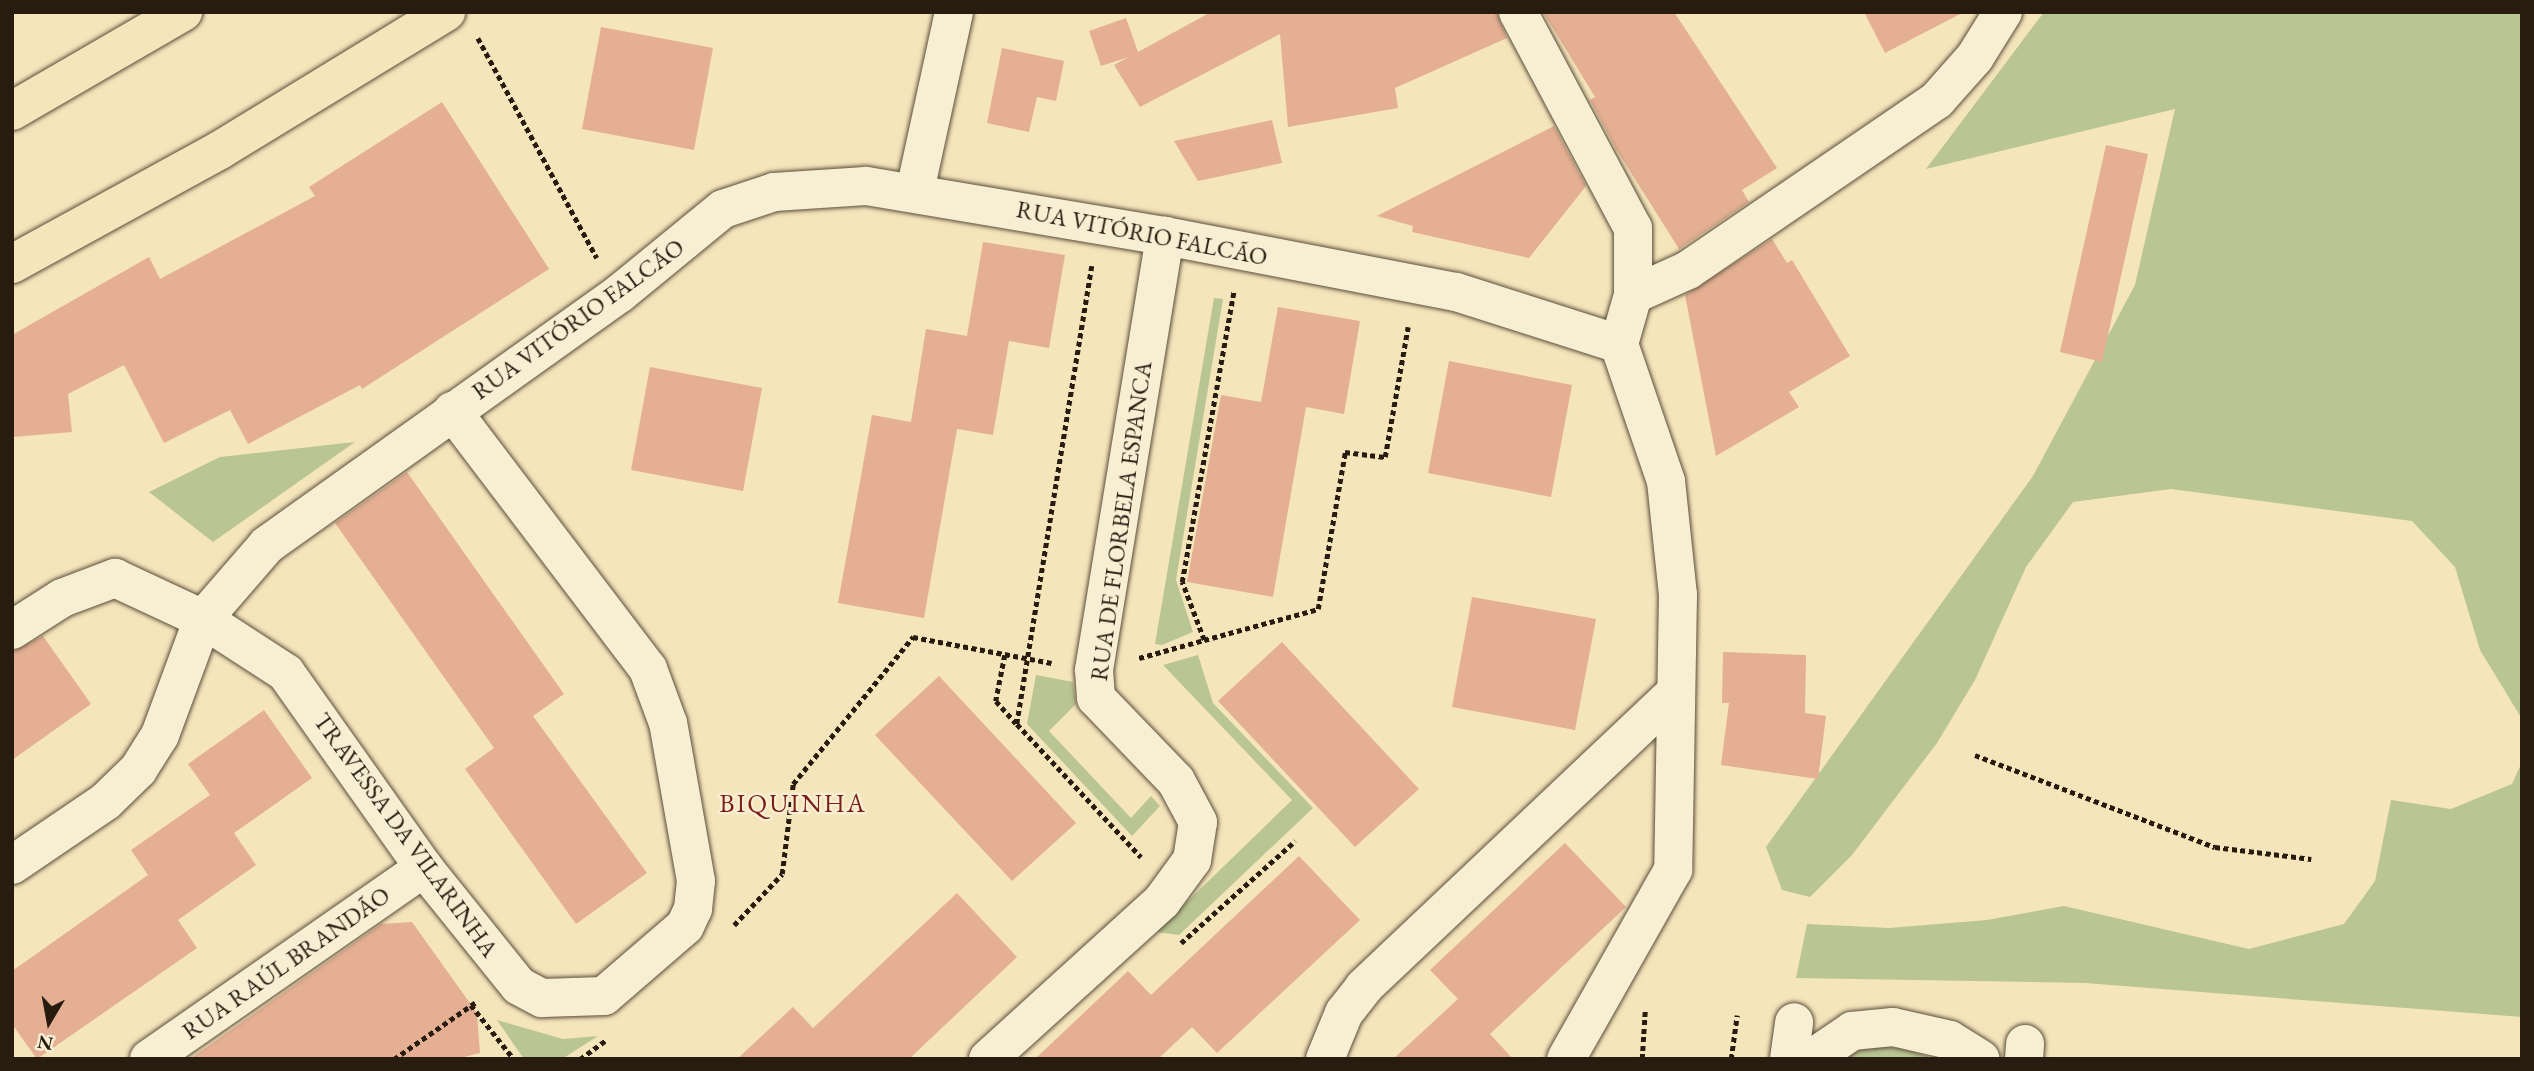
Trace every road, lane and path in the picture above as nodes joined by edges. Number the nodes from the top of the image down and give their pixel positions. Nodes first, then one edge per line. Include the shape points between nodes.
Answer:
1 (183, 12) edge
2 (954, 12) edge
3 (1518, 12) edge
4 (2003, 12) edge
5 (458, 18) edge
6 (12, 111) edge
7 (915, 191) junction
8 (1165, 236) junction
9 (12, 264) edge
10 (1236, 278) dead end
11 (619, 295) junction
12 (1633, 295) junction
13 (1410, 316) dead end
14 (1619, 344) junction
15 (452, 411) junction
16 (203, 620) junction
17 (12, 630) edge
18 (1204, 640) junction
19 (1005, 654) junction
20 (1094, 670) junction
21 (1673, 695) junction
22 (1017, 724) dead end
23 (1975, 755) dead end
24 (2311, 859) dead end
25 (12, 865) edge
26 (424, 868) junction
27 (731, 928) dead end
28 (511, 977) junction
29 (471, 1005) junction
30 (1738, 1015) dead end
31 (1794, 1022) dead end
32 (149, 1059) edge
33 (394, 1059) edge
34 (514, 1059) edge
35 (988, 1059) edge
36 (1325, 1059) edge
37 (1566, 1059) edge
38 (1731, 1059) edge
39 (1788, 1059) edge
40 (1811, 1059) edge
41 (1981, 1059) edge

1 - 6 main road
2 - 7 street
3 - 12 street via 1633,228
4 - 12 street via 1975,57 1937,100 1688,270
5 - 9 main road
5 - 11 path
7 - 8 street, RUA VITÓRIO FALCÃO
7 - 11 street, RUA VITÓRIO FALCÃO via 811,187 723,209
8 - 14 street, RUA VITÓRIO FALCÃO via 1456,292
8 - 20 street, RUA DE FLORBELA ESPANCA
10 - 18 path via 1182,582
11 - 15 street, RUA VITÓRIO FALCÃO
12 - 14 street
13 - 18 path via 1385,457 1345,452 1318,609
14 - 21 street via 1666,481 1678,595
15 - 16 street, RUA VITÓRIO FALCÃO via 267,545
15 - 28 street, TRAVESSA DA VILARINHA via 648,669 668,723 696,881 685,926 604,996 542,998
16 - 17 street, TRAVESSA DA VILARINHA via 115,578 62,598
16 - 25 street, RUA VITÓRIO FALCÃO via 160,734 138,770 106,801
16 - 26 street, TRAVESSA DA VILARINHA via 286,673 382,800
18 - 20 path
19 - 20 path
19 - 22 path via 996,701
19 - 27 path via 913,637 793,784 782,874
20 - 35 street, RUA DE FLORBELA ESPANCA via 1096,698 1176,781 1198,822 1192,860 1162,901
21 - 36 street via 1364,987 1344,1013
21 - 37 street via 1673,870
23 - 24 path via 2215,847
26 - 28 street, TRAVESSA DA VILARINHA
26 - 32 street, RUA RAÚL BRANDÃO
28 - 29 path
29 - 33 path
29 - 34 path
30 - 38 path
31 - 39 street
40 - 41 street via 1852,1031 1893,1027 1950,1040

